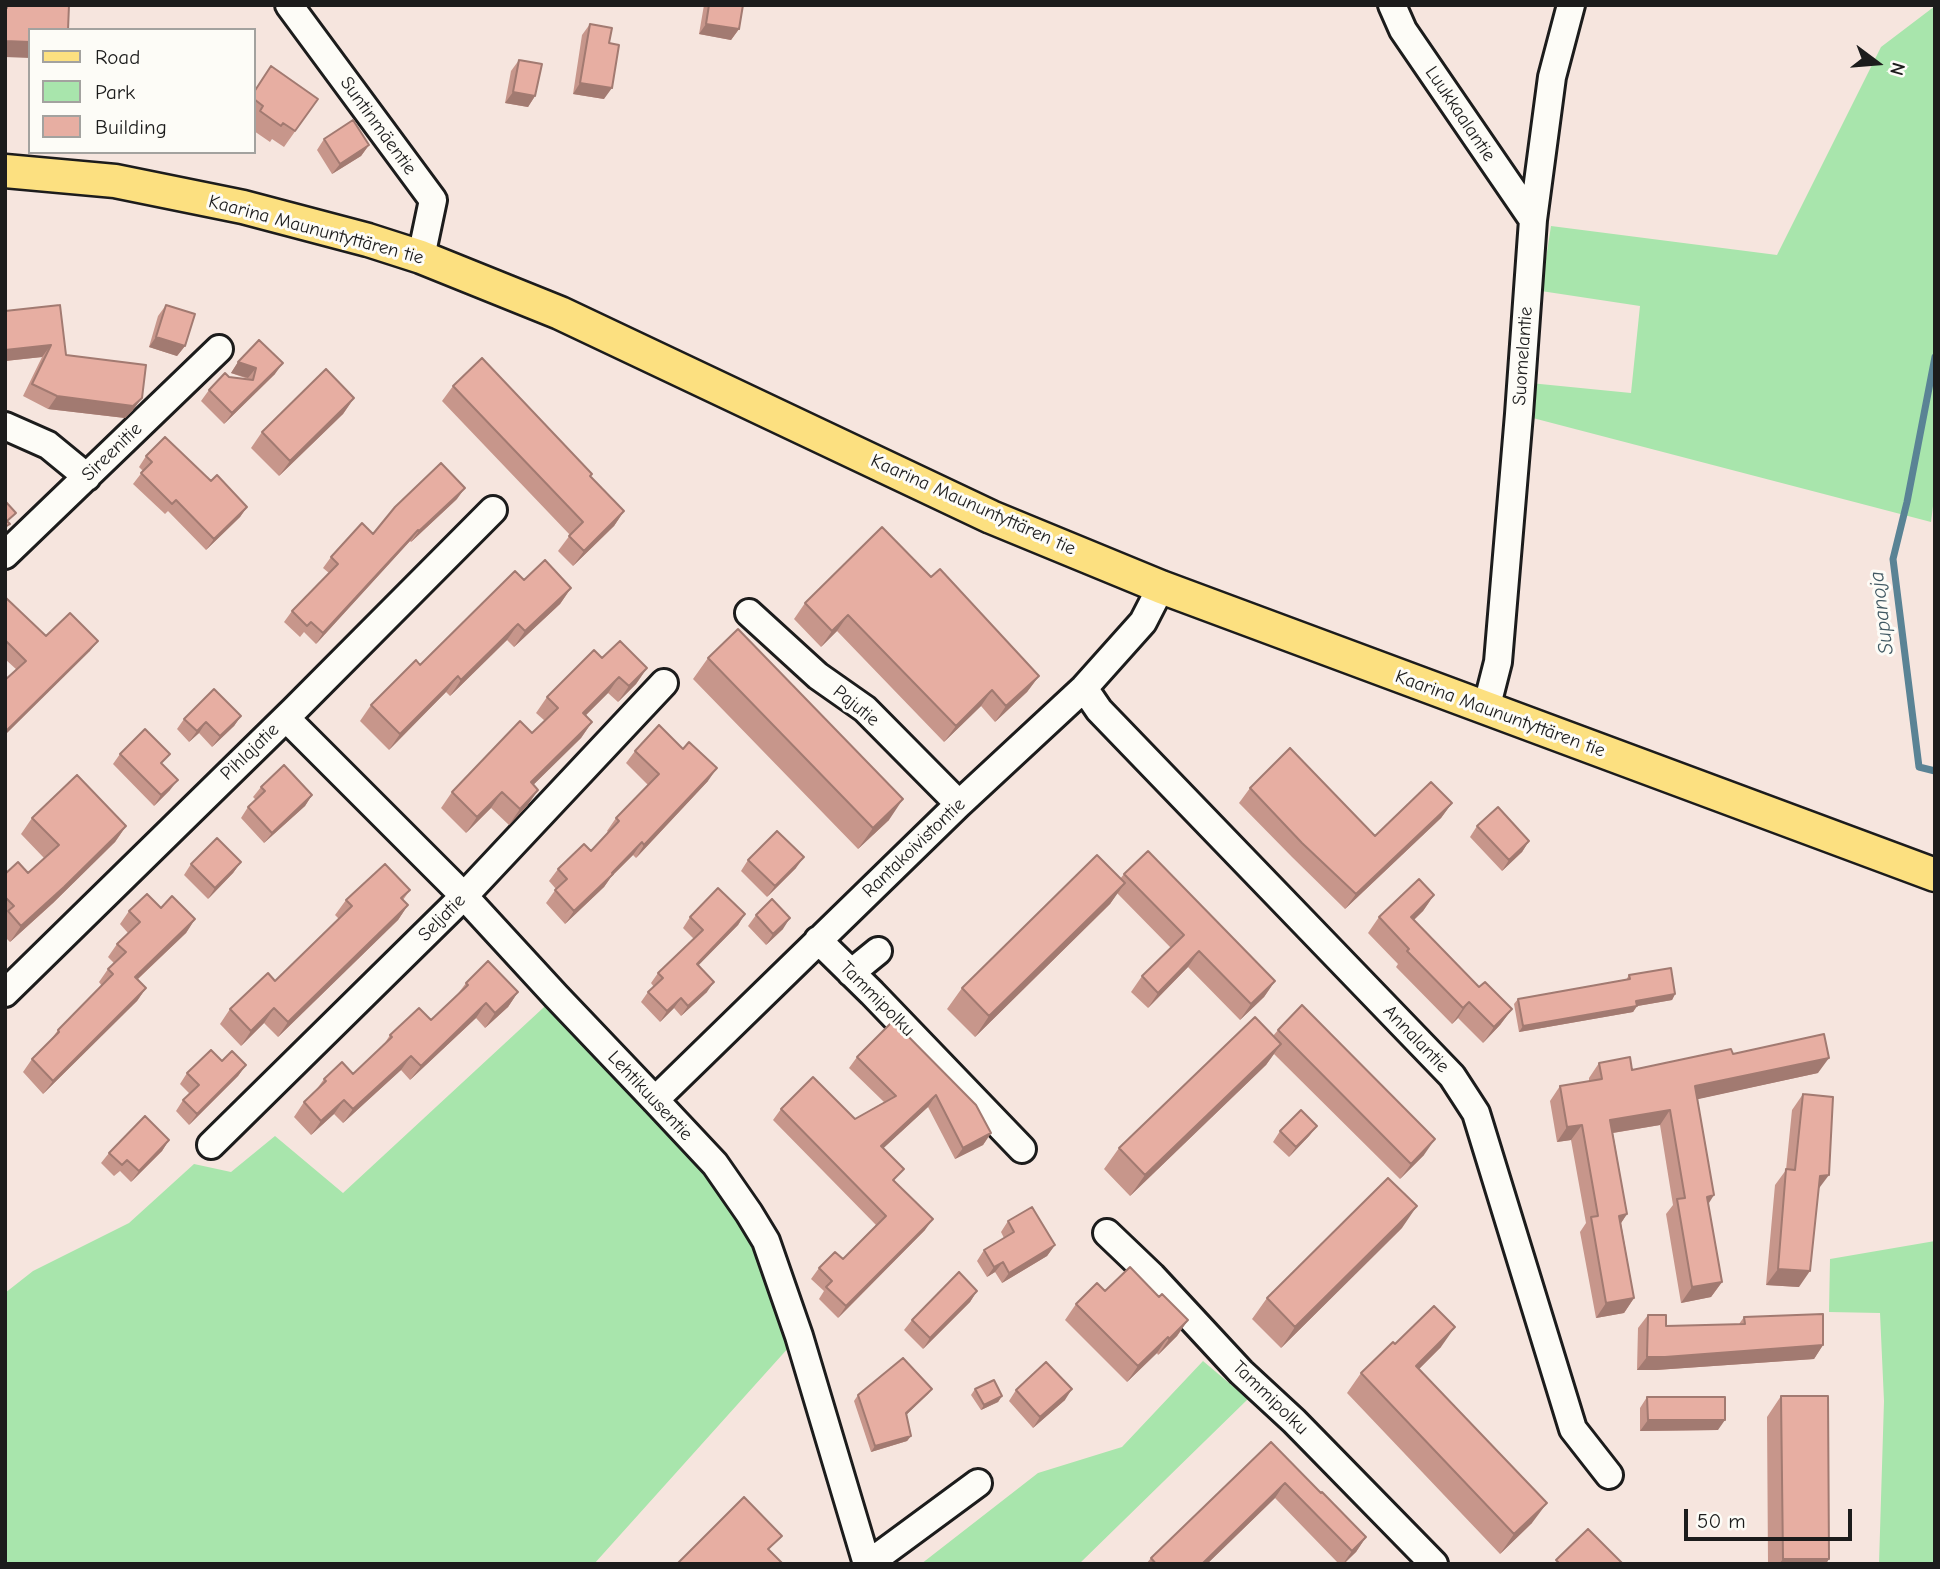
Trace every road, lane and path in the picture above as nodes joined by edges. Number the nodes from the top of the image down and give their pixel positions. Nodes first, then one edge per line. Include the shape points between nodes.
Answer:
1 (289, 5) edge
2 (1392, 5) edge
3 (1571, 5) edge
4 (5, 171) edge
5 (1533, 220) junction
6 (421, 257) junction
7 (219, 349) dead end
8 (5, 426) edge
9 (87, 477) junction
10 (494, 510) dead end
11 (5, 555) edge
12 (1161, 587) junction
13 (749, 613) dead end
14 (664, 683) dead end
15 (1084, 688) junction
16 (1486, 709) junction
17 (286, 718) junction
18 (959, 804) junction
19 (1935, 875) edge
20 (464, 896) junction
21 (818, 940) junction
22 (878, 951) dead end
23 (852, 972) junction
24 (5, 993) edge
25 (655, 1100) junction
26 (211, 1145) dead end
27 (1022, 1149) dead end
28 (1107, 1233) dead end
29 (1609, 1475) dead end
30 (978, 1483) dead end
31 (870, 1564) edge
32 (1434, 1564) edge

1 - 6 street, Suntinmäentie via 433,200
2 - 5 street, Luukkaalantie via 1403,30
3 - 5 street, Suomelantie via 1552,77
4 - 6 main road, Kaarina Maununtyttären tie via 115,181 243,207
5 - 16 street, Suomelantie via 1498,662
6 - 12 main road, Kaarina Maununtyttären tie via 560,313 992,517
7 - 9 street, Sireenitie
8 - 9 street via 48,445
9 - 11 street, Sireenitie
10 - 17 street, Pihlajatie
12 - 15 street, Rantakoivistontie via 1143,622
12 - 16 main road, Kaarina Maununtyttären tie
13 - 18 street, Pajutie via 818,676 865,709
14 - 20 street, Seljatie
15 - 18 street, Rantakoivistontie
15 - 29 street, Annalantie via 1099,710 1452,1076 1476,1113 1573,1429
16 - 19 main road, Kaarina Maununtyttären tie
17 - 20 street, Lehtikuusentie
17 - 24 street, Pihlajatie
18 - 21 street, Rantakoivistontie
20 - 25 street, Lehtikuusentie
20 - 26 street, Seljatie
21 - 23 street, Tammipolku
21 - 25 street, Rantakoivistontie
22 - 23 street
23 - 27 street, Tammipolku
25 - 31 street, Lehtikuusentie via 715,1164 766,1241
28 - 32 street, Tammipolku
30 - 31 street

